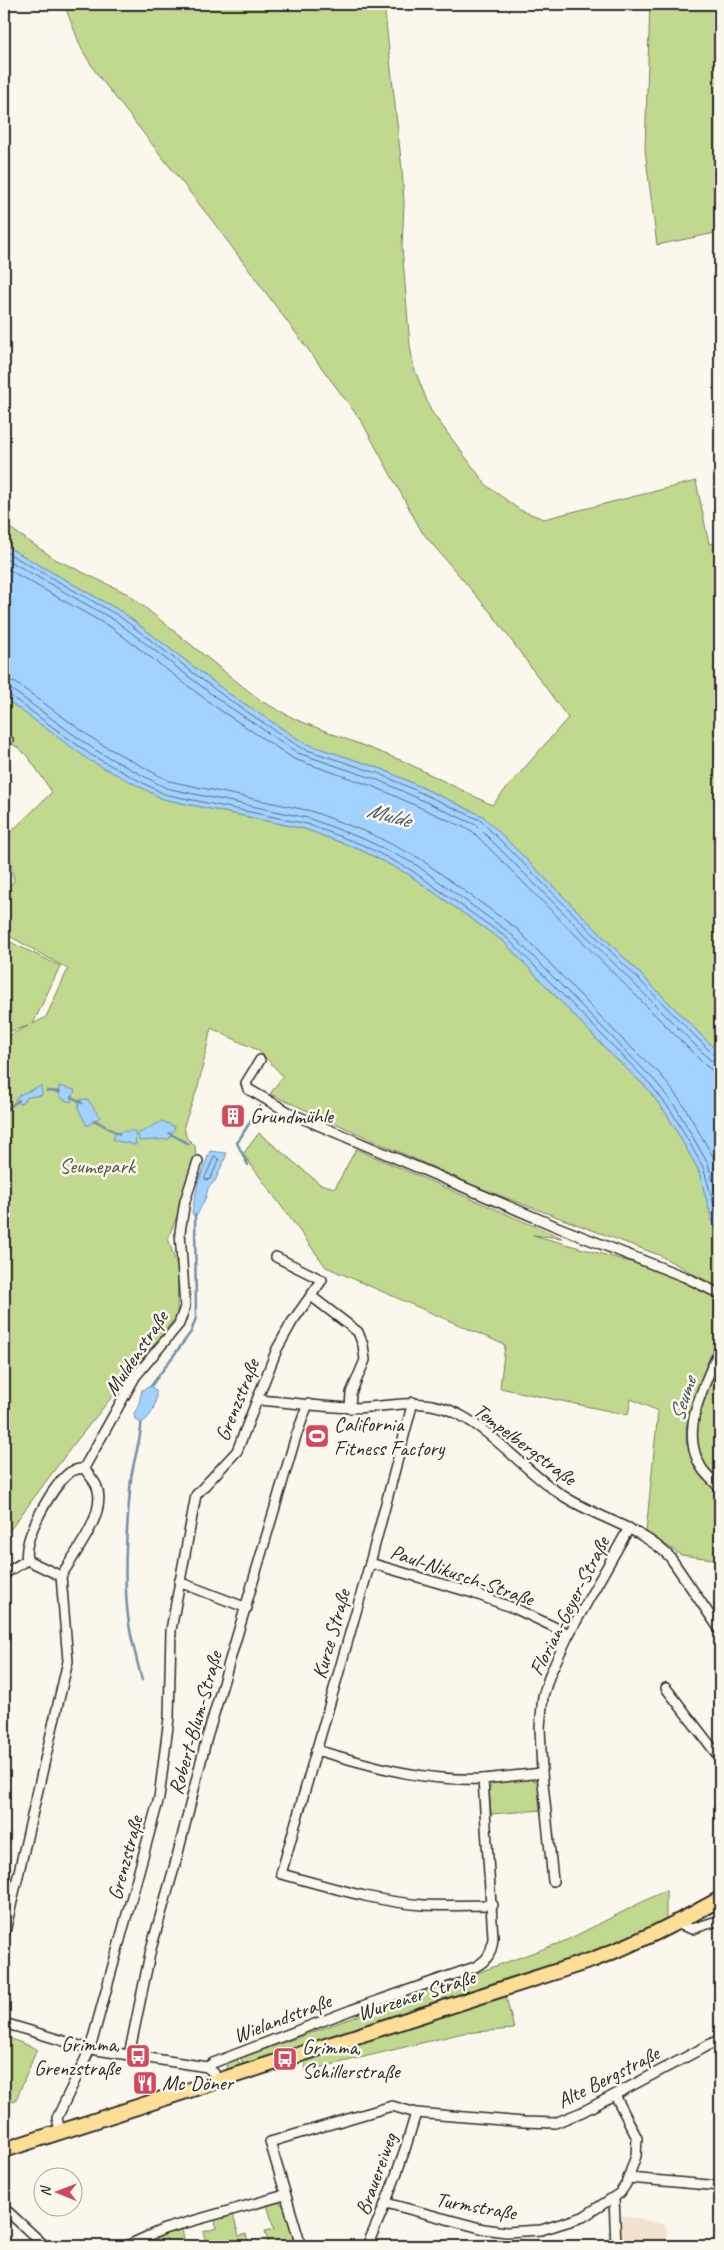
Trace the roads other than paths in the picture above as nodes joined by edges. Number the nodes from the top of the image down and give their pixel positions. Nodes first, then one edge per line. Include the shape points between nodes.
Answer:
1 (260, 1060) dead end
2 (198, 1161) dead end
3 (276, 1257) dead end
4 (720, 1294) edge
5 (311, 1296) junction
6 (720, 1348) edge
7 (257, 1400) junction
8 (413, 1402) junction
9 (308, 1404) junction
10 (350, 1408) junction
11 (84, 1468) junction
12 (720, 1488) edge
13 (629, 1528) junction
14 (27, 1560) junction
15 (370, 1563) junction
16 (4, 1574) edge
17 (61, 1576) junction
18 (179, 1582) junction
19 (247, 1608) junction
20 (720, 1630) edge
21 (569, 1634) junction
22 (666, 1688) dead end
23 (717, 1747) edge
24 (316, 1750) junction
25 (720, 1758) edge
26 (542, 1772) junction
27 (483, 1779) junction
28 (553, 1880) dead end
29 (720, 1899) edge
30 (493, 1905) junction
31 (720, 1920) edge
32 (678, 1924) junction
33 (4, 1936) edge
34 (4, 2023) edge
35 (720, 2039) edge
36 (90, 2049) junction
37 (129, 2055) junction
38 (207, 2067) junction
39 (217, 2081) junction
40 (615, 2095) junction
41 (416, 2113) junction
42 (60, 2131) junction
43 (4, 2150) edge
44 (629, 2178) junction
45 (720, 2186) edge
46 (285, 2195) junction
47 (614, 2198) junction
48 (386, 2203) junction
49 (4, 2208) edge
50 (45, 2246) edge
51 (126, 2246) edge
52 (301, 2246) edge
53 (367, 2246) edge
54 (616, 2246) edge

1 - 4 street via 248,1077 248,1089 290,1113 546,1222 685,1276
2 - 11 street, Muldenstraße via 185,1201 180,1232 185,1307 179,1324 135,1377
3 - 5 street, Grenzstraße via 322,1280
5 - 7 street, Grenzstraße via 277,1349
5 - 10 street via 358,1332 363,1345 366,1360 351,1393
6 - 12 street via 693,1422 692,1441 700,1467
7 - 9 street, Tempelbergstraße
7 - 18 street, Grenzstraße via 237,1451 196,1495
8 - 10 street, Tempelbergstraße
8 - 13 street, Tempelbergstraße via 460,1415 559,1493
8 - 15 street, Kurze Straße
9 - 10 street, Tempelbergstraße
9 - 19 street, Robert-Blum-Straße
11 - 14 street via 69,1472 38,1515 25,1551
11 - 17 street via 97,1488 98,1511
13 - 20 street, Tempelbergstraße via 670,1557
13 - 21 street, Florian-Geyer-Straße
14 - 16 street
14 - 17 street
15 - 21 street, Paul-Nikusch-Straße via 473,1593
15 - 24 street, Kurze Straße
17 - 33 street via 68,1661
18 - 19 street
18 - 36 street, Grenzstraße via 169,1648 169,1718 159,1798
19 - 37 street, Robert-Blum-Straße via 206,1741 151,1949
21 - 26 street, Florian-Geyer-Straße via 543,1696 540,1727
22 - 23 street
23 - 25 street
24 - 27 street via 404,1774 456,1780
24 - 30 street, Kurze Straße via 281,1874 403,1902
26 - 27 street
26 - 28 street, Florian-Geyer-Straße
27 - 30 street, Wielandstraße
29 - 32 main road, Wurzener Straße
30 - 38 street, Wielandstraße via 492,1951 485,1961
31 - 32 street via 692,1928
32 - 39 main road, Wurzener Straße via 592,1960
34 - 36 street
35 - 40 street, Alte Bergstraße
36 - 37 street
36 - 42 street, Grenzstraße via 57,2118
37 - 38 street
38 - 39 street
39 - 42 main road, Wurzener Straße
40 - 41 street, Alte Bergstraße via 555,2123
40 - 44 street, Turmstraße via 637,2138 636,2156
41 - 46 street, Alte Bergstraße via 392,2106 270,2142
41 - 48 street, Brauereiweg
42 - 43 main road, Wurzener Straße
44 - 45 street
44 - 47 street, Turmstraße
46 - 51 street via 164,2229
46 - 52 street
47 - 48 street, Turmstraße via 569,2222 541,2230 516,2232 484,2229
47 - 54 street
48 - 53 street, Brauereiweg
49 - 50 street

